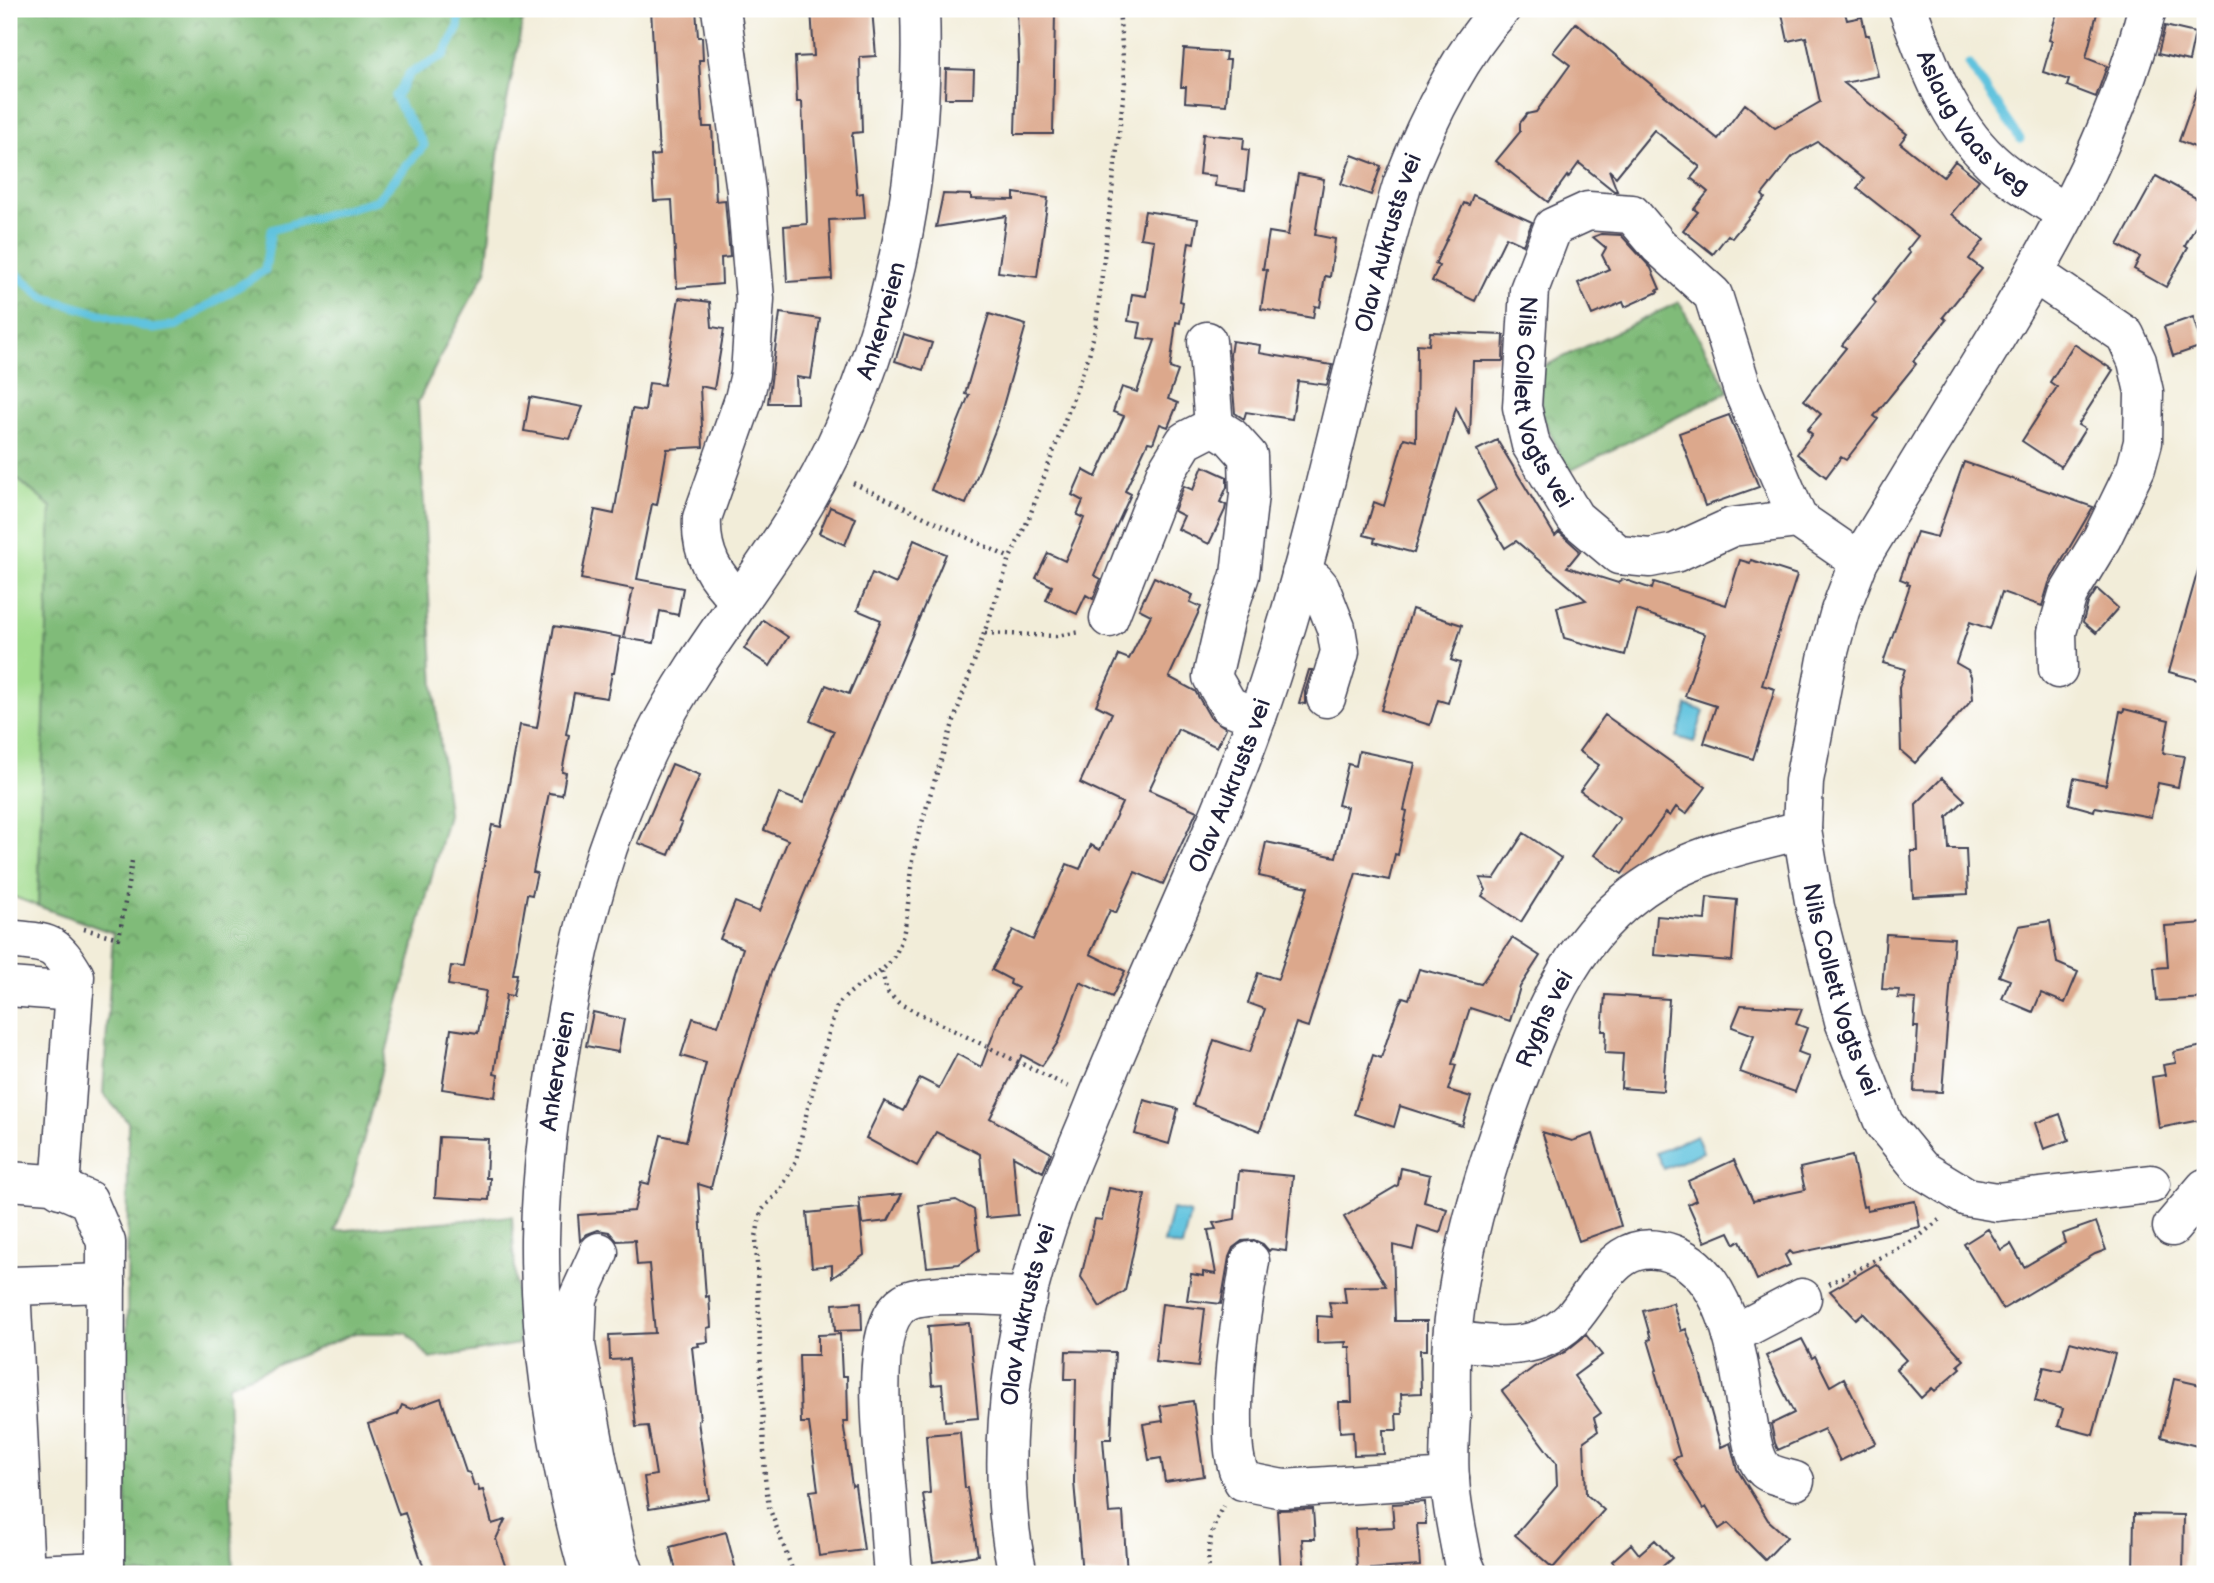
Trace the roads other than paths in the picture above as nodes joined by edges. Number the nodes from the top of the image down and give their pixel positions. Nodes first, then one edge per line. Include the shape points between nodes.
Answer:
1 (721, 9) edge
2 (920, 9) edge
3 (1501, 9) edge
4 (1908, 9) edge
5 (2147, 9) edge
6 (2066, 214) junction
7 (2035, 274) junction
8 (1207, 341) dead end
9 (1214, 426) junction
10 (1798, 519) junction
11 (1859, 561) junction
12 (1301, 574) junction
13 (740, 601) junction
14 (1109, 618) road end
15 (2058, 668) dead end
16 (1326, 698) dead end
17 (1257, 717) junction
18 (1802, 830) junction
19 (9, 939) edge
20 (9, 987) edge
21 (74, 992) junction
22 (9, 1181) edge
23 (2151, 1184) dead end
24 (60, 1188) junction
25 (2205, 1188) edge
26 (2172, 1227) dead end
27 (599, 1252) dead end
28 (1250, 1261) dead end
29 (106, 1283) junction
30 (1028, 1297) junction
31 (1802, 1298) road end
32 (1732, 1335) junction
33 (1452, 1340) junction
34 (1450, 1478) junction
35 (1795, 1481) dead end
36 (105, 1573) edge
37 (25, 1574) edge
38 (31, 1574) edge
39 (589, 1574) edge
40 (625, 1574) edge
41 (893, 1574) edge
42 (1018, 1574) edge
43 (1468, 1574) edge

1 - 13 street via 746,191 755,299 750,374 702,518 701,538 713,571
2 - 13 street, Ankerveien via 919,125 887,303 823,469
3 - 12 street, Olav Aukrusts vei via 1453,78 1402,185
4 - 6 street, Aslaug Vaas veg via 1939,87 1973,142 2010,177
5 - 6 street, Nils Collett Vogts vei via 2123,87
6 - 7 street, Nils Collett Vogts vei
7 - 11 street, Nils Collett Vogts vei
7 - 15 street via 2126,335 2137,361 2144,403 2143,442 2136,468 2061,612
8 - 9 street
9 - 14 street via 1185,441 1166,472
9 - 17 street via 1248,456 1249,494 1240,575 1212,677 1229,706
10 - 10 street, Nils Collett Vogts vei via 1732,527 1675,553 1650,558 1619,555 1575,518 1531,445 1522,407 1529,290 1553,227 1588,211 1632,214 1659,246 1713,295 1743,391
10 - 11 street
11 - 18 street, Nils Collett Vogts vei via 1827,659 1804,781
12 - 16 street via 1320,587 1336,628 1340,652
12 - 17 street, Olav Aukrusts vei
13 - 39 street, Ankerveien via 670,707 609,839 585,919 558,1065 544,1170 542,1304 553,1411
17 - 30 street, Olav Aukrusts vei via 1061,1186
18 - 23 street, Nils Collett Vogts vei via 1815,907 1844,1021 1884,1124 1922,1169 1967,1198 1997,1202
18 - 33 street, Ryghs vei via 1696,860 1659,877 1633,895 1577,955 1541,1017 1496,1140 1478,1199
19 - 21 street via 50,944 62,953 75,976
20 - 21 street
21 - 24 street
22 - 24 street
24 - 29 street via 88,1200 106,1242
25 - 26 street
27 - 40 street via 578,1298 576,1345
28 - 34 street via 1233,1384 1235,1460 1243,1481 1283,1489
29 - 36 street
29 - 37 street via 11,1286
30 - 41 street via 925,1296 904,1303 890,1320 880,1395
30 - 42 street, Olav Aukrusts vei via 1016,1354 1007,1457
31 - 32 street
32 - 33 street via 1723,1307 1706,1279 1675,1255 1638,1250 1608,1270 1570,1321 1540,1339 1494,1345
32 - 35 street via 1754,1450 1765,1470
33 - 34 street, Ryghs vei
34 - 43 street, Ryghs vei
36 - 38 street

